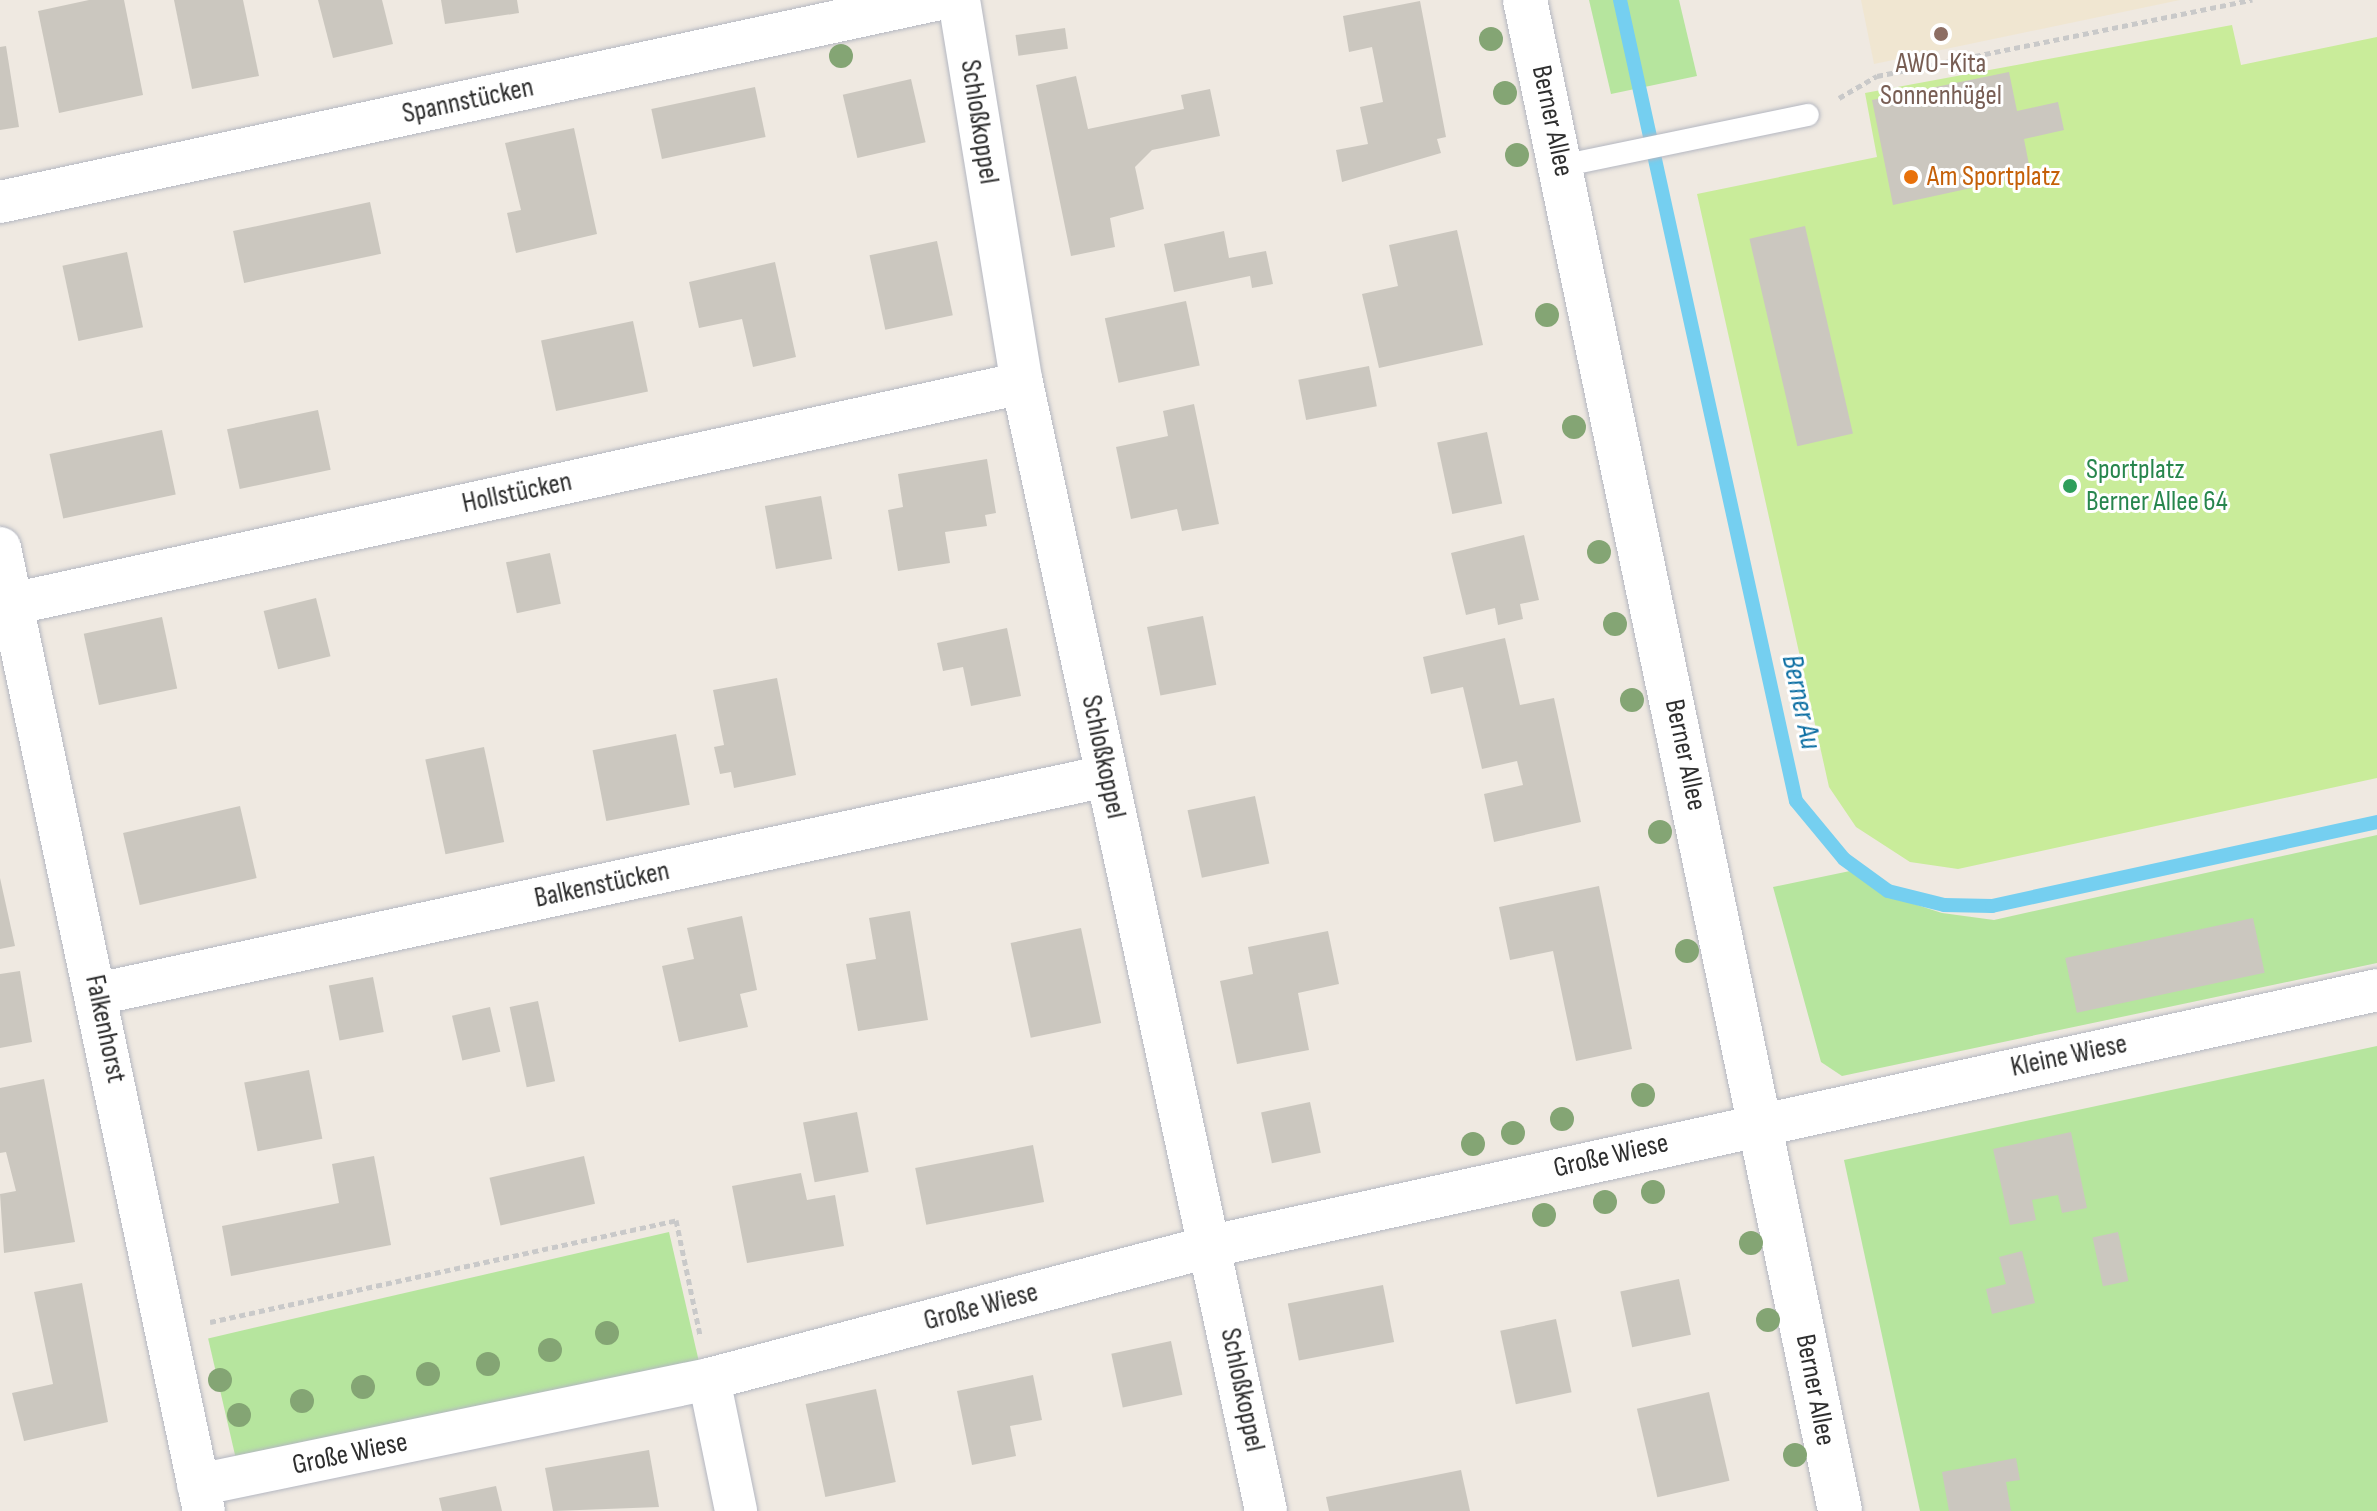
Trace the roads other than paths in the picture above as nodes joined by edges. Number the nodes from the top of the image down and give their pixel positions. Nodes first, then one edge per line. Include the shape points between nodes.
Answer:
1 (935, 0) edge
2 (959, 0) edge
3 (1525, 0) edge
4 (1808, 115) road end
5 (1561, 166) junction
6 (0, 202) edge
7 (1022, 383) junction
8 (0, 548) edge
9 (12, 604) junction
10 (1106, 776) junction
11 (2377, 990) edge
12 (97, 994) junction
13 (1762, 1122) junction
14 (1212, 1246) junction
15 (709, 1379) junction
16 (201, 1498) edge
17 (736, 1511) edge
18 (1266, 1511) edge
19 (1840, 1511) edge

1 - 6 street, Spannstücken
2 - 7 street, Schloßkoppel
3 - 5 street, Berner Allee
4 - 5 lane
5 - 13 street, Berner Allee
7 - 9 street, Hollstücken
7 - 10 street, Schloßkoppel
8 - 9 street, Falkenhorst
9 - 12 street, Falkenhorst
10 - 12 street, Balkenstücken
10 - 14 street, Schloßkoppel
11 - 13 street, Kleine Wiese
12 - 16 street, Falkenhorst
13 - 14 street, Große Wiese
13 - 19 street, Berner Allee
14 - 15 street, Große Wiese
14 - 18 street, Schloßkoppel
15 - 16 street, Große Wiese
15 - 17 street

